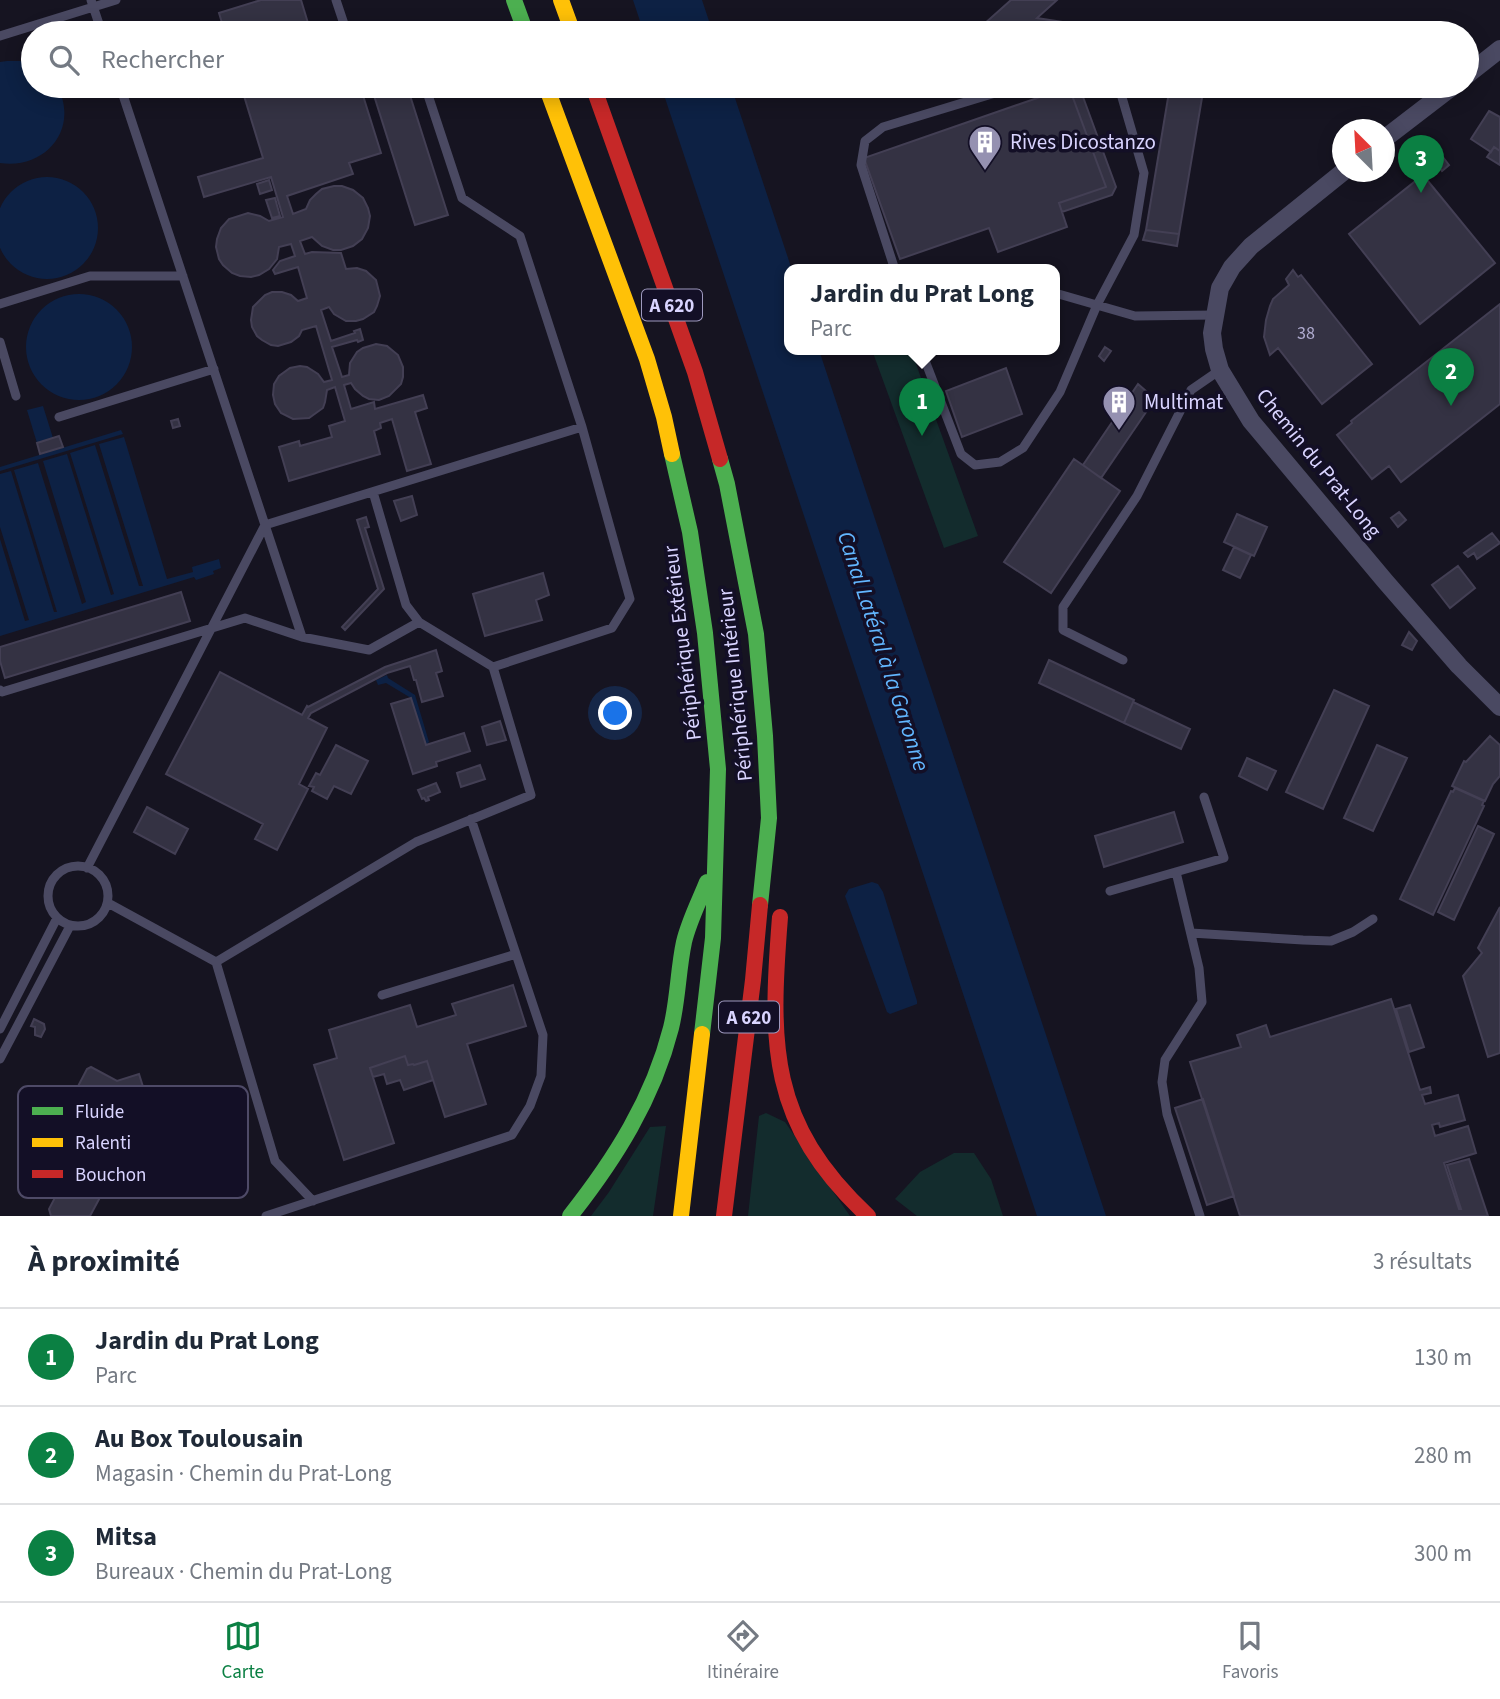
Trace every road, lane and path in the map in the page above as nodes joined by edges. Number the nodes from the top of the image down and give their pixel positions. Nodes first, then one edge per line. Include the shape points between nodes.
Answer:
1 (116, 0) edge
2 (336, 0) edge
3 (514, 0) edge
4 (561, 0) edge
5 (93, 4) edge
6 (44, 21) edge
7 (98, 21) edge
8 (343, 21) edge
9 (522, 21) edge
10 (569, 21) edge
11 (21, 29) edge
12 (0, 36) edge
13 (1500, 49) edge
14 (1479, 66) edge
15 (124, 98) edge
16 (429, 98) edge
17 (550, 98) edge
18 (597, 98) edge
19 (978, 98) edge
20 (1122, 98) edge
21 (1437, 98) edge
22 (1395, 131) edge
23 (1332, 181) edge
24 (893, 264) edge
25 (183, 276) junction
26 (1060, 294) edge
27 (0, 304) edge
28 (1097, 305) junction
29 (1215, 315) junction
30 (0, 342) edge
31 (923, 355) edge
32 (214, 369) junction
33 (1220, 370) junction
34 (16, 396) dead end
35 (59, 417) dead end
36 (582, 427) junction
37 (373, 492) junction
38 (265, 525) junction
39 (419, 622) junction
40 (211, 629) junction
41 (302, 637) junction
42 (1123, 660) dead end
43 (493, 667) junction
44 (0, 690) edge
45 (1499, 704) edge
46 (1204, 797) dead end
47 (769, 818) junction
48 (471, 820) junction
49 (715, 859) junction
50 (88, 867) junction
51 (1176, 872) junction
52 (778, 880) dead end
53 (1110, 891) dead end
54 (108, 903) junction
55 (781, 905) dead end
56 (57, 918) junction
57 (1373, 919) dead end
58 (70, 926) junction
59 (1191, 933) junction
60 (516, 954) junction
61 (216, 962) junction
62 (382, 995) dead end
63 (0, 1029) edge
64 (0, 1059) edge
65 (313, 1201) junction
66 (266, 1216) edge
67 (570, 1216) edge
68 (681, 1216) edge
69 (724, 1216) edge
70 (868, 1216) edge
71 (1200, 1216) edge

1 - 5 lane
2 - 8 lane
3 - 9 highway
4 - 10 highway
5 - 6 lane
5 - 7 lane
11 - 12 lane
13 - 14 street
15 - 25 lane
16 - 36 lane via 462,198 520,236
17 - 49 highway, Périphérique Extérieur / A 620 via 647,359 690,532 718,769
18 - 47 highway, Périphérique Intérieur / A 620 via 695,372 727,484 756,634
19 - 24 lane via 883,127 865,141 861,165
20 - 28 lane via 1144,173 1135,235
21 - 22 street
23 - 29 street, Chemin du Prat-Long via 1251,246 1220,289
25 - 27 lane via 90,276
25 - 32 lane
26 - 28 lane
28 - 29 lane via 1135,316
28 - 31 lane via 1060,392 1023,448 1000,462 975,465 961,454
29 - 33 street, Chemin du Prat-Long via 1212,333
30 - 34 lane
32 - 35 lane
32 - 38 lane
33 - 42 lane via 1191,390 1137,496 1063,607 1063,629
33 - 45 street, Chemin du Prat-Long via 1251,421 1459,666
36 - 37 lane
36 - 43 lane via 630,598 612,628
37 - 38 lane
37 - 39 lane via 406,604
38 - 40 lane
38 - 41 lane
39 - 41 lane via 369,650
39 - 43 lane
40 - 41 lane via 245,618
40 - 44 lane
40 - 50 lane
43 - 48 lane via 531,795
46 - 51 lane via 1224,858
47 - 52 highway
47 - 69 highway, Périphérique Intérieur / A 620
48 - 60 lane
48 - 61 lane via 416,842
49 - 67 highway via 684,941 671,1027 659,1068 623,1144
49 - 68 highway, Périphérique Extérieur / A 620 via 713,938
50 - 54 lane via 107,886
50 - 56 lane via 73,866 57,874 48,890 49,905
51 - 53 lane
51 - 59 lane
54 - 58 lane via 101,916 87,926
54 - 61 lane
55 - 70 highway via 775,989 780,1074 805,1141 825,1172
56 - 58 lane
56 - 63 lane
57 - 59 lane via 1331,941
58 - 64 lane
59 - 71 lane via 1202,1002 1165,1060 1162,1082 1167,1114
60 - 62 lane
60 - 65 lane via 543,1035 541,1076 512,1135
61 - 65 lane via 275,1161
65 - 66 lane

